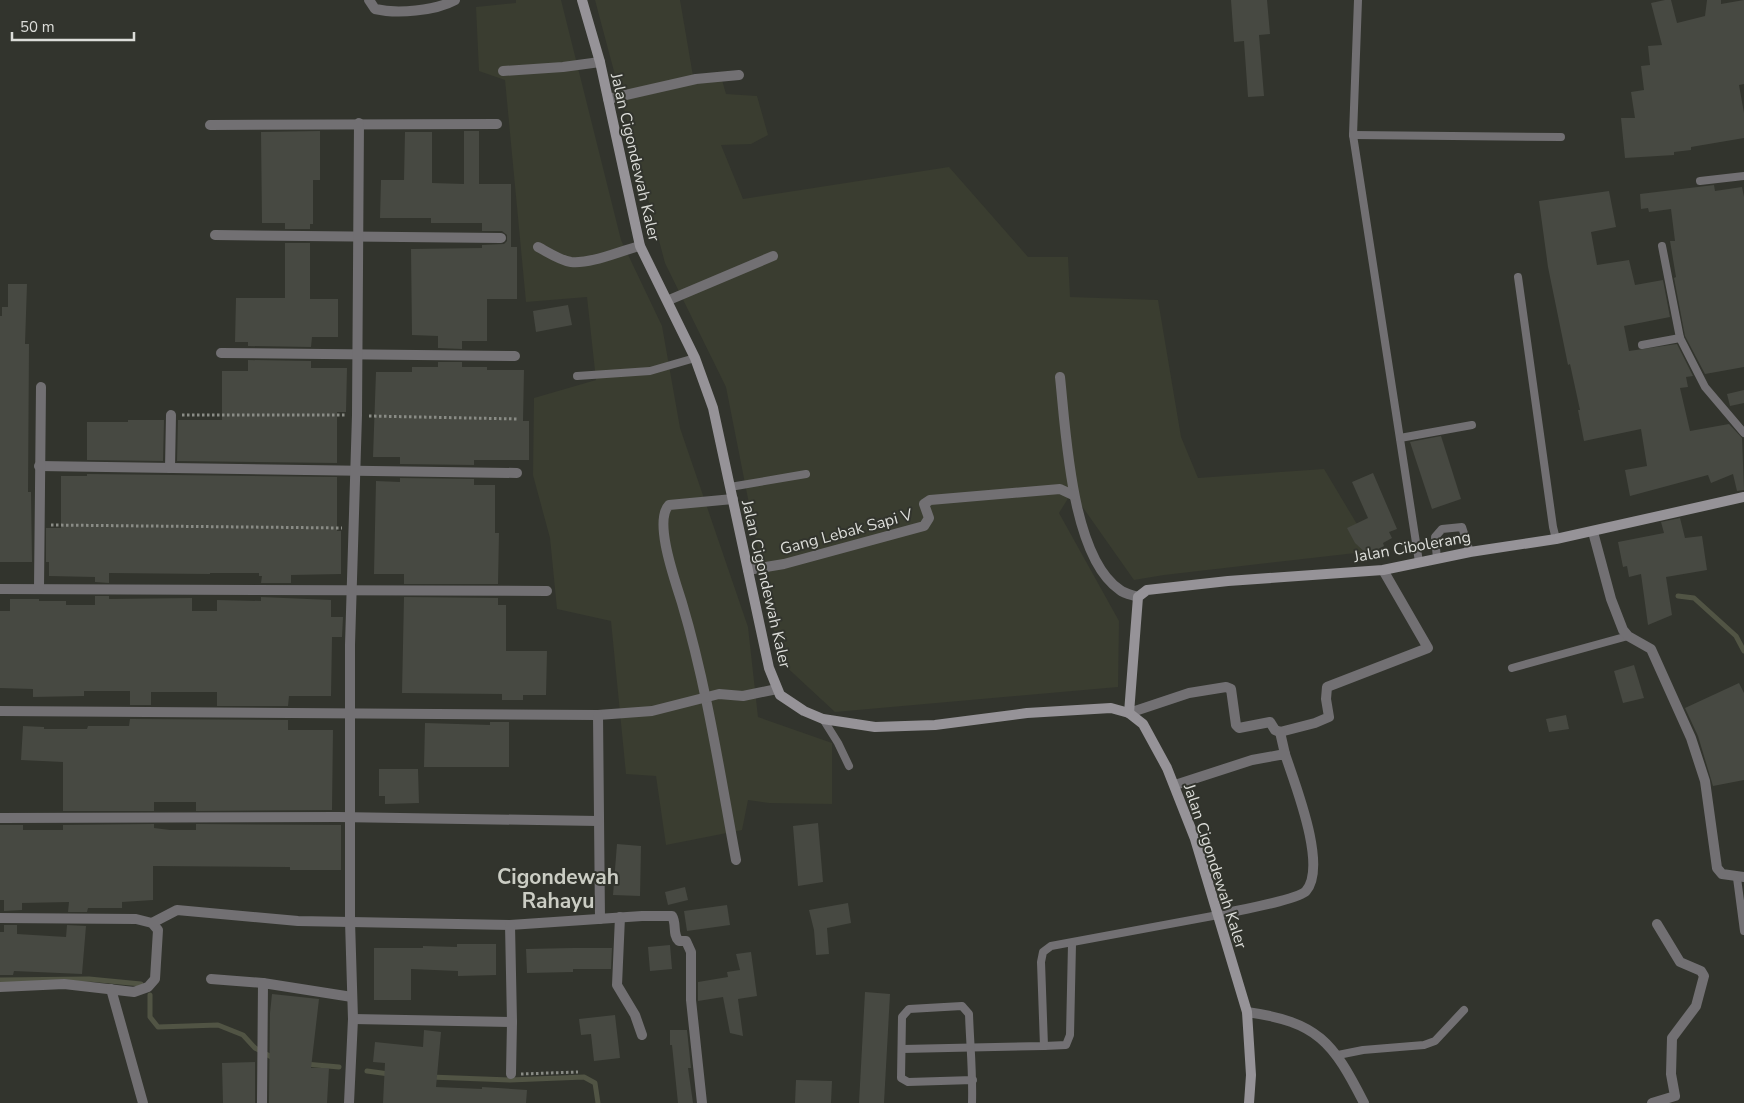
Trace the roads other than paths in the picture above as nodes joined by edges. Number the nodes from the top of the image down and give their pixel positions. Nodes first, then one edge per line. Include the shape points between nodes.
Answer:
1 (369, 0) edge
2 (455, 0) edge
3 (582, 0) edge
4 (1358, 0) edge
5 (600, 62) junction
6 (503, 71) dead end
7 (739, 75) dead end
8 (608, 99) junction
9 (359, 123) junction
10 (497, 124) dead end
11 (210, 125) dead end
12 (1353, 135) junction
13 (1561, 137) dead end
14 (1744, 176) edge
15 (1700, 181) dead end
16 (215, 234) dead end
17 (357, 236) junction
18 (501, 238) dead end
19 (640, 246) junction
20 (1662, 246) dead end
21 (538, 247) dead end
22 (772, 256) dead end
23 (1518, 277) dead end
24 (669, 300) junction
25 (1680, 338) junction
26 (1642, 345) dead end
27 (221, 353) dead end
28 (357, 355) junction
29 (516, 356) dead end
30 (696, 358) junction
31 (576, 376) dead end
32 (1060, 377) dead end
33 (41, 387) dead end
34 (171, 415) road end
35 (1472, 425) dead end
36 (1744, 433) edge
37 (1400, 438) junction
38 (39, 466) junction
39 (170, 468) junction
40 (355, 471) junction
41 (517, 473) dead end
42 (806, 474) dead end
43 (730, 487) junction
44 (1073, 495) junction
45 (1744, 497) edge
46 (733, 499) junction
47 (1593, 532) junction
48 (1556, 539) junction
49 (1470, 552) junction
50 (1437, 558) junction
51 (1419, 562) junction
52 (748, 570) junction
53 (1383, 570) junction
54 (352, 588) junction
55 (0, 589) edge
56 (39, 589) junction
57 (547, 590) dead end
58 (1138, 597) junction
59 (1628, 636) junction
60 (1512, 668) dead end
61 (777, 689) junction
62 (705, 698) junction
63 (0, 711) edge
64 (1129, 713) junction
65 (351, 714) junction
66 (598, 716) junction
67 (823, 719) junction
68 (1280, 732) junction
69 (1285, 754) junction
70 (849, 766) dead end
71 (1175, 785) junction
72 (351, 817) junction
73 (0, 818) edge
74 (598, 821) junction
75 (736, 860) dead end
76 (1741, 877) edge
77 (1218, 914) junction
78 (0, 918) edge
79 (620, 918) junction
80 (600, 919) junction
81 (350, 921) junction
82 (152, 923) junction
83 (1657, 924) dead end
84 (510, 925) junction
85 (1744, 931) edge
86 (1072, 944) junction
87 (211, 979) dead end
88 (263, 983) junction
89 (0, 987) edge
90 (111, 990) junction
91 (352, 997) junction
92 (1464, 1010) dead end
93 (1246, 1012) junction
94 (353, 1019) junction
95 (512, 1022) junction
96 (642, 1035) dead end
97 (1044, 1046) junction
98 (970, 1048) junction
99 (902, 1049) junction
100 (1338, 1055) junction
101 (511, 1074) road end
102 (973, 1080) junction
103 (143, 1103) edge
104 (262, 1103) edge
105 (349, 1103) edge
106 (702, 1103) edge
107 (972, 1103) edge
108 (1249, 1103) edge
109 (1364, 1103) edge
110 (1652, 1103) edge

1 - 2 street via 375,9 383,10 431,8
3 - 5 main road, Jalan Cigondewah Kaler
4 - 12 lane
5 - 6 street
5 - 8 main road, Jalan Cigondewah Kaler
7 - 8 street via 696,79
8 - 19 main road, Jalan Cigondewah Kaler
9 - 10 street
9 - 11 street
9 - 17 street
12 - 13 lane
12 - 37 lane
14 - 15 lane
16 - 17 street
17 - 18 street
17 - 28 street
19 - 21 street via 572,262
19 - 24 main road, Jalan Cigondewah Kaler
20 - 25 lane
22 - 24 street
23 - 48 lane
24 - 30 main road, Jalan Cigondewah Kaler
25 - 26 lane
25 - 36 lane via 1705,387
27 - 28 street
28 - 29 street
28 - 40 street
30 - 31 lane via 650,371
30 - 43 main road, Jalan Cigondewah Kaler via 713,408
32 - 44 street
33 - 38 street
34 - 39 street
35 - 37 lane
37 - 51 lane
38 - 39 street
38 - 56 street
39 - 40 street
40 - 41 street
40 - 54 street
42 - 43 lane
43 - 46 main road, Jalan Cigondewah Kaler
44 - 52 street, Gang Lebak Sapi V via 1060,489 930,500 924,504 929,518 924,526 784,564
44 - 58 street via 1090,549 1105,575 1120,591
45 - 47 main road, Jalan Cibolerang
46 - 52 main road, Jalan Cigondewah Kaler
46 - 62 street via 668,505 662,515 670,565
47 - 48 main road, Jalan Cibolerang
47 - 59 street via 1611,599
48 - 49 main road, Jalan Cibolerang
49 - 50 main road, Jalan Cibolerang
49 - 50 lane via 1462,527 1442,529 1436,537
50 - 51 main road, Jalan Cibolerang
51 - 53 main road, Jalan Cibolerang
52 - 61 main road, Jalan Cigondewah Kaler via 769,668
53 - 58 main road, Jalan Cibolerang via 1177,586 1147,590
53 - 68 street via 1428,648 1327,687 1329,717
54 - 56 street
54 - 57 street
54 - 65 street
55 - 56 street
58 - 64 main road
59 - 60 lane
59 - 76 street via 1650,649 1676,705 1705,781 1717,868 1722,874
61 - 62 street via 742,696 727,693
61 - 67 main road, Jalan Cigondewah Kaler via 786,700
62 - 66 street via 652,711
62 - 75 street
63 - 65 street
64 - 67 main road, Jalan Cigondewah Kaler via 1111,708 1089,708 935,725 875,727
64 - 68 street via 1190,693 1230,687 1239,728 1270,722
64 - 71 main road, Jalan Cigondewah Kaler via 1143,724
65 - 66 street
65 - 72 street
66 - 74 street
67 - 70 lane
68 - 69 street
69 - 71 street via 1252,760
69 - 77 street via 1310,835 1313,851 1310,884 1306,892 1290,899
71 - 77 main road, Jalan Cigondewah Kaler
72 - 73 street
72 - 74 street
72 - 81 street
74 - 80 street
76 - 85 lane
77 - 86 lane
77 - 93 main road, Jalan Cigondewah Kaler
78 - 82 street via 136,919
79 - 80 street
79 - 96 street via 617,985 635,1015
79 - 106 street via 672,916 677,939 688,943
80 - 84 street
81 - 82 street via 298,921 176,910
81 - 84 street
81 - 91 street
82 - 90 street via 158,930 152,984 134,992
83 - 110 street via 1680,962 1701,971 1704,976 1696,1006 1672,1038 1671,1074 1675,1096
84 - 95 street
86 - 97 lane via 1070,1035 1066,1045
86 - 97 lane via 1051,946 1043,952
87 - 88 street
88 - 91 street
88 - 104 street
89 - 90 street via 64,984
90 - 103 street
91 - 94 street
92 - 100 lane via 1435,1041
93 - 100 street via 1267,1015 1305,1028
93 - 108 main road, Jalan Cigondewah Kaler via 1251,1075
94 - 95 street
94 - 105 street
95 - 101 street
97 - 98 lane
98 - 99 lane
98 - 99 lane via 969,1014 962,1006 909,1009 902,1017
98 - 102 lane
99 - 102 lane via 901,1078 908,1082
100 - 109 street
102 - 107 lane

